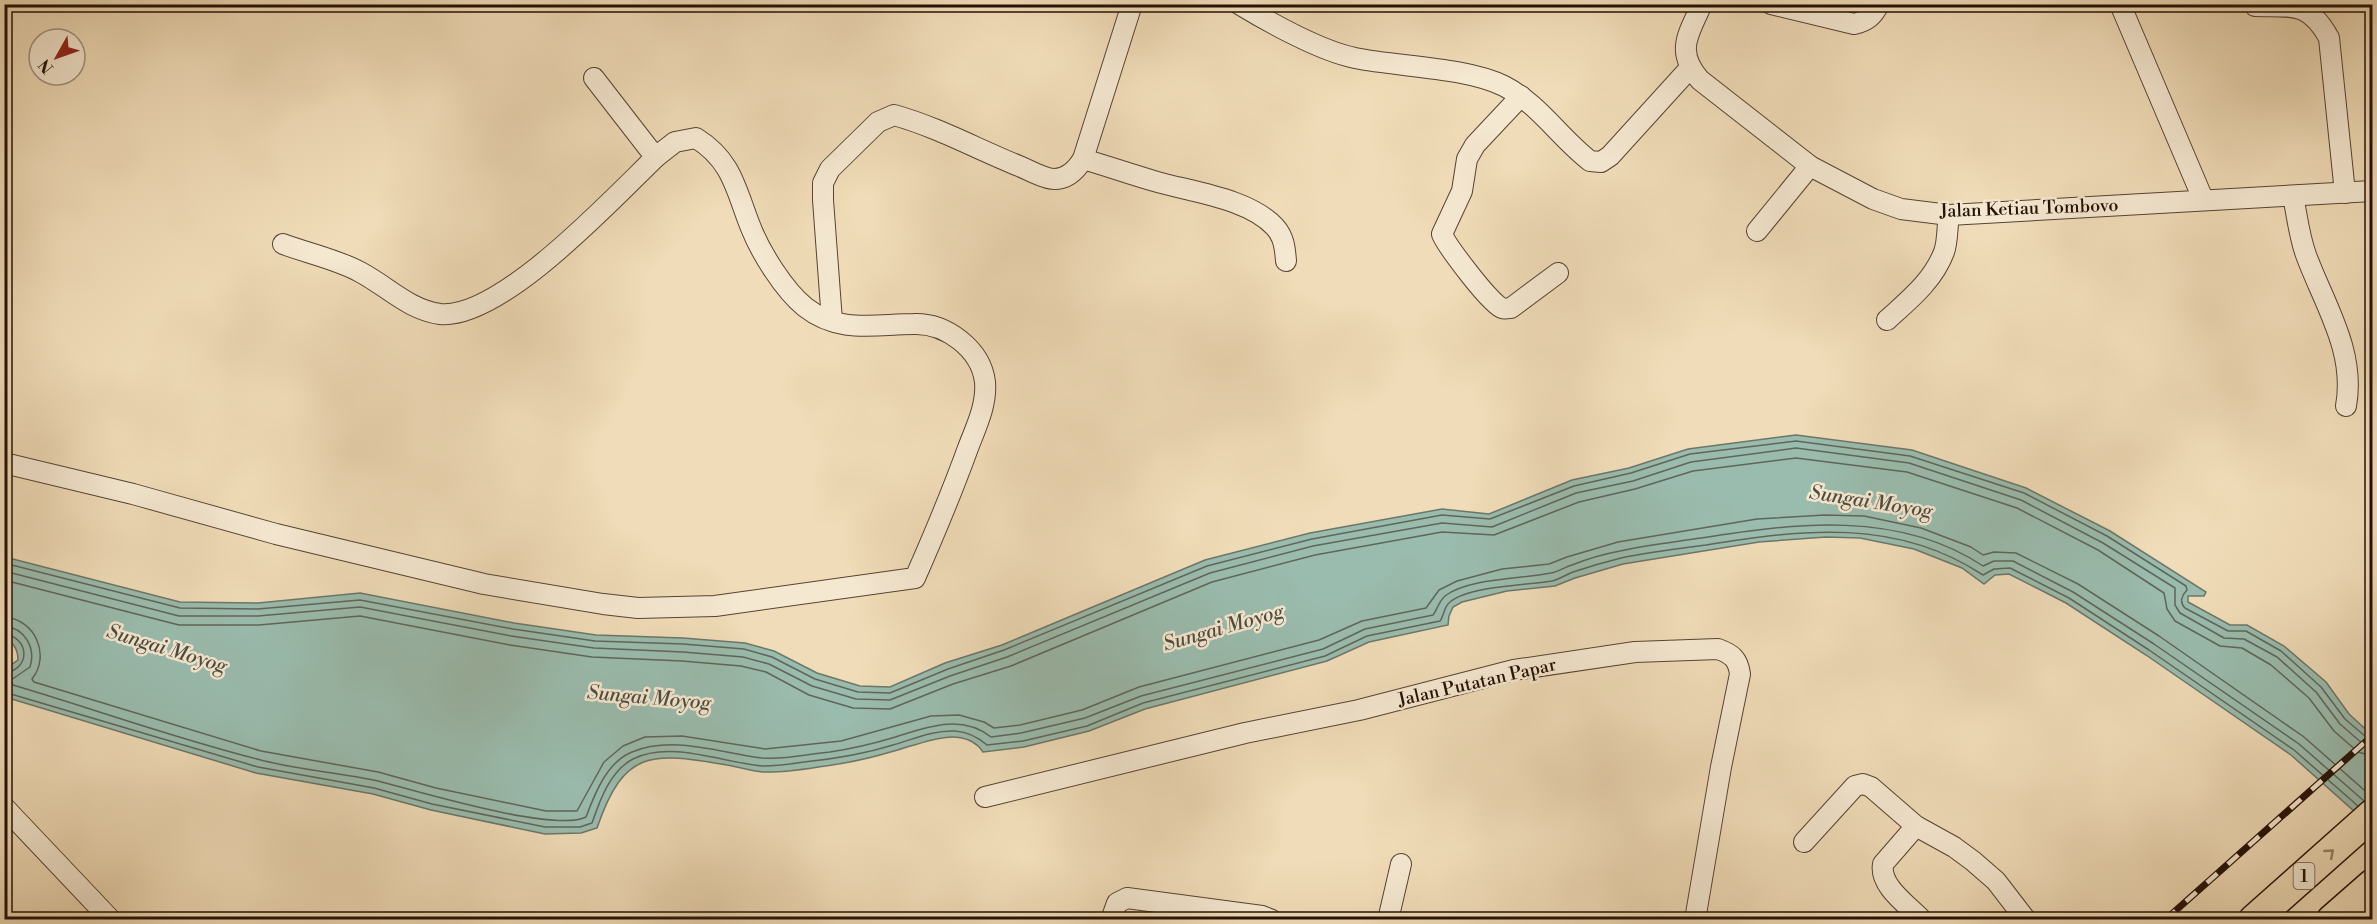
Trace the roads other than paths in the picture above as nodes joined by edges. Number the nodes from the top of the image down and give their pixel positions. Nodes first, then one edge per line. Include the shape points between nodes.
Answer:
1 (1132, 4) edge
2 (1239, 4) edge
3 (1702, 4) edge
4 (1772, 4) edge
5 (1879, 4) edge
6 (2120, 4) edge
7 (2255, 6) edge
8 (1690, 68) junction
9 (594, 78) dead end
10 (1521, 96) junction
11 (657, 156) junction
12 (1083, 159) junction
13 (1810, 166) junction
14 (2373, 191) edge
15 (2345, 193) junction
16 (2293, 196) junction
17 (2203, 199) junction
18 (1949, 215) junction
19 (1757, 231) dead end
20 (283, 244) dead end
21 (1286, 261) dead end
22 (1558, 273) dead end
23 (1887, 320) dead end
24 (832, 321) junction
25 (2346, 406) dead end
26 (4, 463) edge
27 (985, 797) dead end
28 (4, 807) edge
29 (2363, 824) edge
30 (1916, 826) junction
31 (1804, 842) dead end
32 (1401, 864) dead end
33 (2373, 885) edge
34 (111, 920) edge
35 (1111, 920) edge
36 (1272, 920) edge
37 (1388, 920) edge
38 (1695, 920) edge
39 (1922, 920) edge
40 (2026, 920) edge
41 (2254, 920) edge
42 (2332, 920) edge

1 - 12 street
2 - 10 street via 1295,34 1353,57 1473,76
3 - 8 street via 1685,43
4 - 5 street via 1854,24 1865,22
6 - 17 street
7 - 15 street via 2307,11 2320,22 2329,38
8 - 10 street via 1601,162 1590,161 1581,154
8 - 13 street, Jalan Ketiau Tombovo via 1714,92
9 - 11 street
10 - 22 street via 1471,152 1462,191 1442,234 1494,304 1502,309 1511,308
11 - 20 street via 545,262 519,282 466,310 441,314 412,306 359,271
11 - 24 street via 675,142 696,138 714,149 730,172 752,231 782,281 805,307
12 - 21 street via 1233,202 1259,214 1275,227 1284,242
12 - 24 street via 1065,177 1052,179 911,120 894,115 878,122 830,169 823,183
13 - 18 street, Jalan Ketiau Tombovo via 1900,209
13 - 19 street
14 - 15 street, Jalan Ketiau Tombovo
15 - 16 street, Jalan Ketiau Tombovo
16 - 17 street, Jalan Ketiau Tombovo
16 - 25 street via 2305,251 2347,361
17 - 18 street, Jalan Ketiau Tombovo
18 - 23 street via 1944,251 1931,278
24 - 26 street via 853,327 938,327 960,339 977,358 985,381 983,407 948,504 915,578 715,606 638,608 484,584
27 - 38 street, Jalan Putatan Papar via 1514,670 1635,652 1718,649 1730,653 1740,674
28 - 34 street
41 -> 29 highway, 1
30 - 31 street via 1863,784 1855,786
30 - 39 street via 1883,864 1881,872 1884,881
30 - 40 street via 1973,861 1996,881
32 - 37 street
33 - 42 highway
35 - 36 street via 1118,903 1127,898

